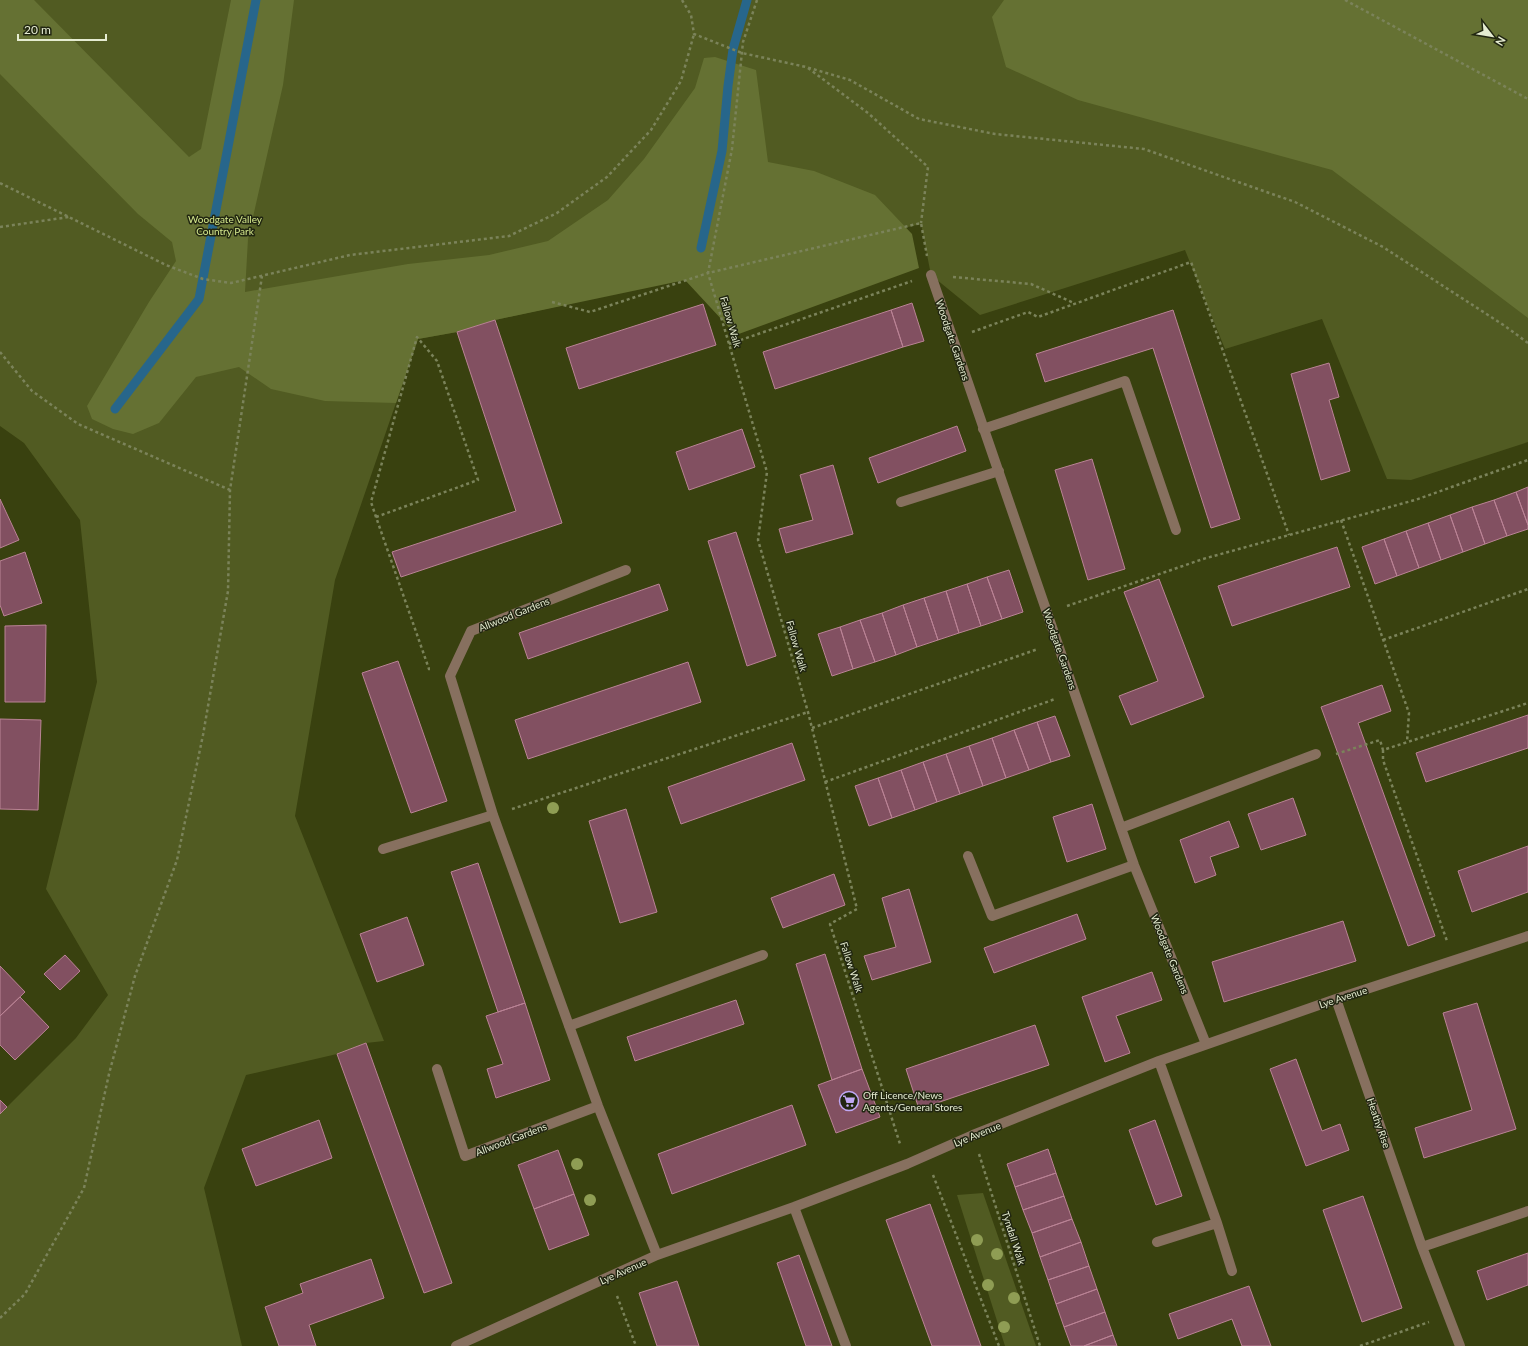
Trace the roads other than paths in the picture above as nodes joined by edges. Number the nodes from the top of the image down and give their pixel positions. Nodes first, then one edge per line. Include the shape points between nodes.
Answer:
1 (931, 274) road end
2 (983, 429) junction
3 (998, 471) junction
4 (901, 502) dead end
5 (1176, 530) dead end
6 (626, 570) dead end
7 (1316, 754) road end
8 (493, 815) junction
9 (1121, 828) junction
10 (383, 849) dead end
11 (968, 856) dead end
12 (1134, 865) junction
13 (1528, 936) edge
14 (762, 955) dead end
15 (1336, 999) junction
16 (569, 1026) junction
17 (1206, 1044) junction
18 (1159, 1061) junction
19 (437, 1069) dead end
20 (598, 1106) junction
21 (794, 1207) junction
22 (1528, 1211) edge
23 (1217, 1223) junction
24 (1157, 1242) dead end
25 (1422, 1247) junction
26 (657, 1255) junction
27 (1232, 1271) dead end
28 (456, 1346) edge
29 (846, 1346) edge
30 (1460, 1346) edge

1 - 2 street, Woodgate Gardens
2 - 3 street, Woodgate Gardens
2 - 5 street via 1125,381
3 - 4 street
3 - 9 street, Woodgate Gardens
6 - 8 street, Allwood Gardens via 471,631 450,676
7 - 9 street
8 - 10 street
8 - 16 street
9 - 12 street, Woodgate Gardens
11 - 12 street via 992,916
12 - 17 street, Woodgate Gardens
13 - 15 street, Lye Avenue
14 - 16 street
15 - 17 street, Lye Avenue
15 - 25 street, Heathy Rise
16 - 20 street
17 - 18 street, Lye Avenue
18 - 21 street, Lye Avenue via 972,1135 907,1164
18 - 23 street
19 - 20 street, Allwood Gardens via 465,1156
20 - 26 street
21 - 26 street, Lye Avenue
21 - 29 street
22 - 25 street
23 - 24 street
23 - 27 street
25 - 30 street, Heathy Rise
26 - 28 street, Lye Avenue

